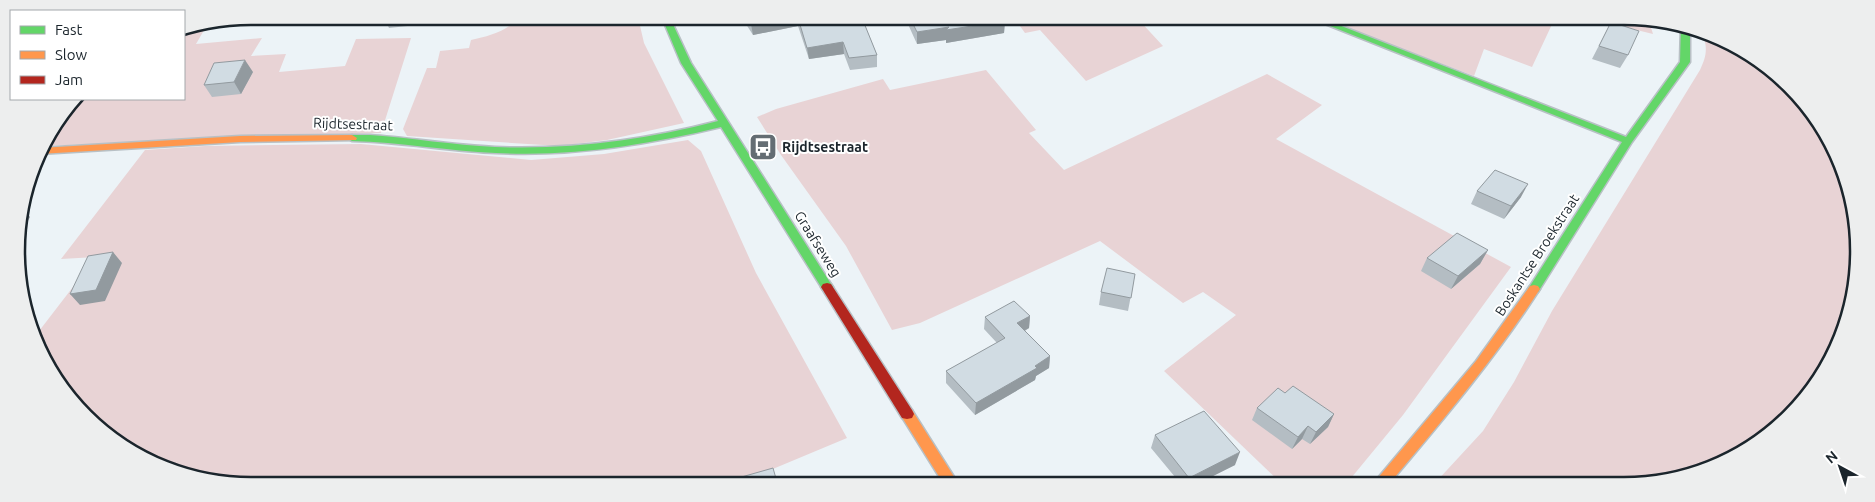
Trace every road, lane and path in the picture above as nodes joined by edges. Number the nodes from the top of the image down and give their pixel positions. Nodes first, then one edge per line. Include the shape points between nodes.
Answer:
1 (669, 25) edge
2 (1332, 25) edge
3 (1686, 34) edge
4 (723, 122) junction
5 (1628, 141) junction
6 (48, 150) edge
7 (947, 477) edge
8 (1387, 477) edge

1 - 4 street, Graafseweg via 686,63
2 - 5 street
3 - 5 street, Boskantse Broekstraat via 1685,62
4 - 6 street, Rijdtsestraat via 677,135 569,151 495,150 364,138 265,137
4 - 7 street, Graafseweg
5 - 8 street, Boskantse Broekstraat via 1517,316 1467,382

